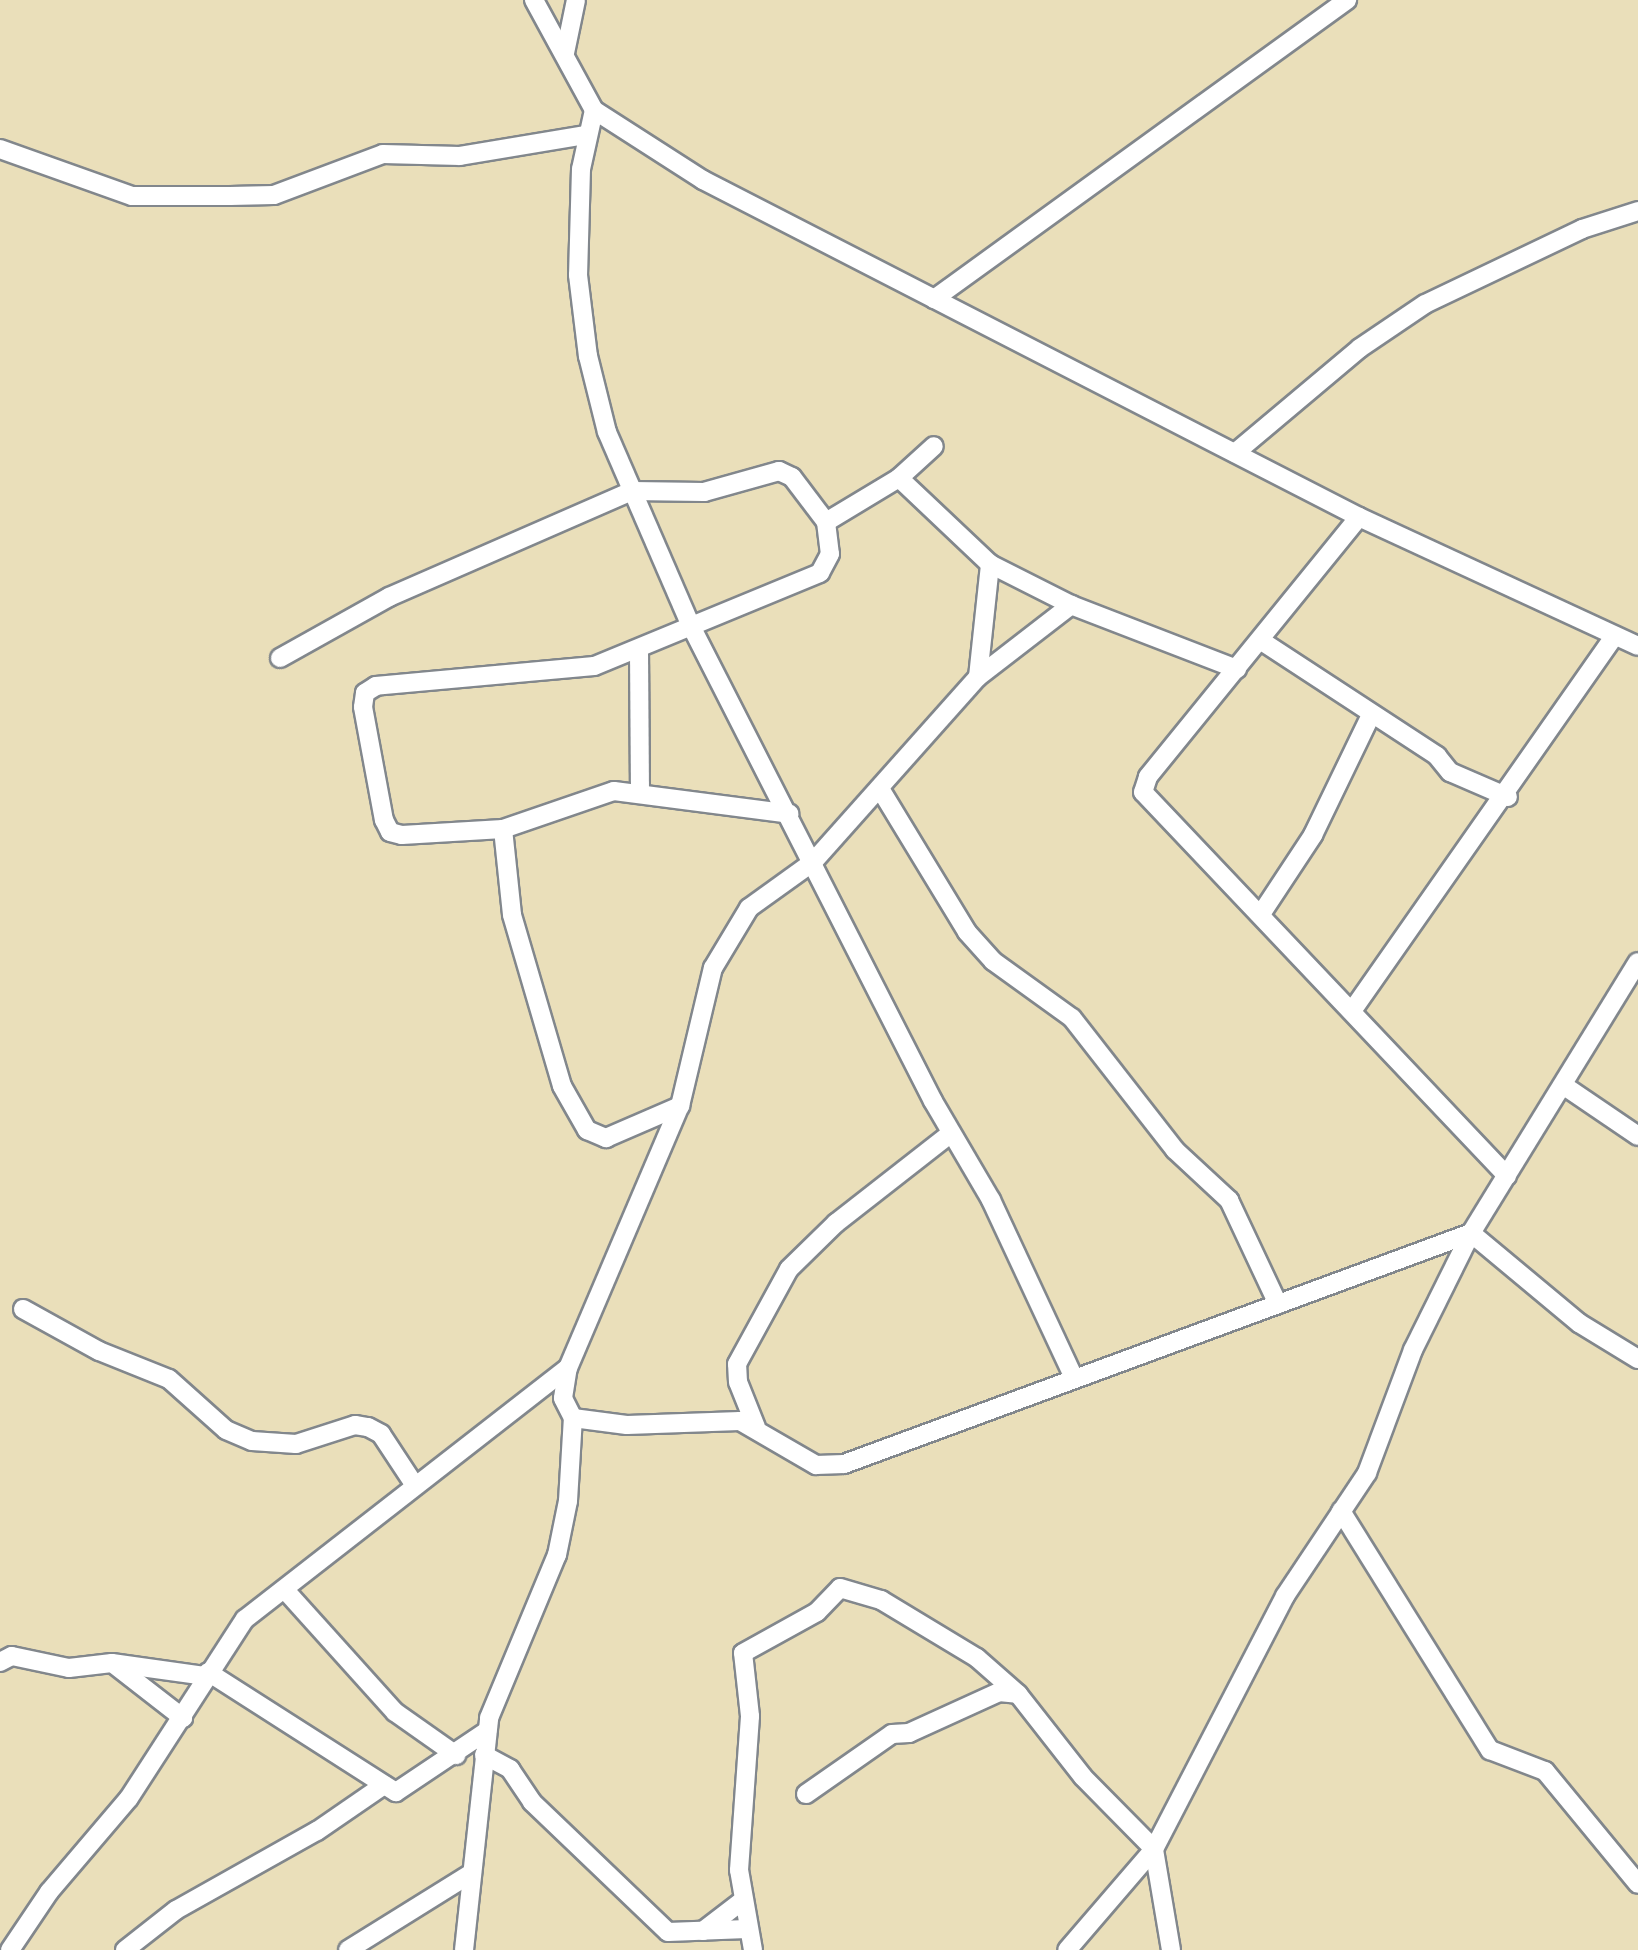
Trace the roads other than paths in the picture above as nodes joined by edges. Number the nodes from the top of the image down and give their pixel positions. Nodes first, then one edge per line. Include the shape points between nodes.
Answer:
1 (534, 0) edge
2 (576, 0) edge
3 (1341, 3) edge
4 (566, 53) junction
5 (594, 110) junction
6 (586, 135) junction
7 (0, 149) edge
8 (1638, 211) edge
9 (934, 299) junction
10 (934, 446) dead end
11 (1235, 453) junction
12 (898, 478) junction
13 (632, 491) junction
14 (1359, 517) junction
15 (826, 522) junction
16 (990, 564) junction
17 (1071, 605) junction
18 (692, 628) junction
19 (1614, 637) junction
20 (1260, 640) junction
21 (1638, 646) edge
22 (639, 650) junction
23 (280, 658) dead end
24 (1237, 670) junction
25 (978, 677) junction
26 (1371, 715) junction
27 (882, 792) junction
28 (640, 794) junction
29 (1508, 797) junction
30 (790, 814) junction
31 (504, 829) junction
32 (813, 862) junction
33 (1262, 914) junction
34 (1636, 972) edge
35 (1354, 1008) junction
36 (1566, 1087) junction
37 (680, 1106) junction
38 (950, 1133) junction
39 (1638, 1136) edge
40 (1507, 1176) junction
41 (1471, 1233) junction
42 (1278, 1304) junction
43 (24, 1308) dead end
44 (1638, 1359) edge
45 (568, 1368) junction
46 (1074, 1378) junction
47 (573, 1418) junction
48 (756, 1427) junction
49 (414, 1484) junction
50 (1342, 1511) junction
51 (285, 1590) junction
52 (0, 1662) edge
53 (112, 1662) junction
54 (207, 1674) junction
55 (1018, 1694) junction
56 (183, 1718) junction
57 (487, 1732) junction
58 (456, 1754) junction
59 (484, 1755) junction
60 (384, 1784) junction
61 (806, 1794) dead end
62 (1154, 1850) junction
63 (470, 1874) junction
64 (1638, 1884) edge
65 (742, 1901) junction
66 (25, 1929) junction
67 (748, 1929) junction
68 (698, 1935) junction
69 (10, 1950) edge
70 (35, 1950) edge
71 (125, 1950) edge
72 (348, 1950) edge
73 (464, 1950) edge
74 (754, 1950) edge
75 (1066, 1950) edge
76 (1171, 1950) edge

1 - 4 street
2 - 4 street
3 - 9 street
4 - 5 street
5 - 6 street
5 - 9 street via 702,180
6 - 7 street via 460,156 383,154 274,195 132,196
6 - 13 street via 578,274 588,356
8 - 11 street via 1582,229 1425,304 1360,348
9 - 11 street
10 - 12 street
11 - 14 street
12 - 15 street
12 - 16 street
13 - 15 street via 704,492 779,472 792,477
13 - 18 street
13 - 23 street via 389,598
14 - 19 street
14 - 20 street
15 - 18 street via 830,554 820,573
16 - 17 street
16 - 25 street
17 - 24 street
17 - 25 street
18 - 22 street
18 - 30 street
19 - 21 street
19 - 29 street
20 - 24 street
20 - 26 street
22 - 28 street
22 - 31 street via 558,672 376,686 364,693 390,832
24 - 33 street via 1148,777 1144,792
25 - 27 street
26 - 29 street via 1438,756 1450,772
26 - 33 street via 1314,835
27 - 32 street
27 - 42 street via 966,932 1007,973 1072,1018 1175,1150 1229,1200
28 - 30 street
28 - 31 street via 614,791
29 - 35 street
30 - 32 street
31 - 37 street via 517,932 562,1086 587,1130 606,1138
32 - 37 street via 761,897 730,935 713,968
32 - 38 street
33 - 35 street
34 - 36 street
35 - 40 street
36 - 39 street
36 - 40 street
37 - 45 street
38 - 46 street via 991,1200
38 - 48 street via 836,1222 790,1269 738,1364
40 - 41 street
41 - 42 street
41 - 44 street via 1578,1323
41 - 50 street via 1413,1350 1367,1473
42 - 46 street
43 - 49 street via 98,1352 169,1379 226,1430 252,1441 296,1444 355,1424 368,1427 381,1434
45 - 47 street via 563,1398
45 - 49 street
46 - 48 street via 844,1464 816,1465
47 - 48 street via 627,1425 728,1420
47 - 57 street via 557,1554
49 - 51 street
50 - 62 street via 1285,1596
50 - 64 street via 1490,1750 1544,1771
51 - 54 street via 245,1619
51 - 58 street via 395,1712
52 - 53 street via 12,1656 69,1668
53 - 54 street
53 - 56 street
54 - 56 street
54 - 60 street
55 - 61 street via 999,1692 909,1734 892,1734
55 - 62 street via 1082,1777
55 - 65 street via 977,1658 860,1590 840,1588 817,1612 748,1646
56 - 66 street
57 - 58 street
57 - 59 street
58 - 60 street via 406,1792
59 - 63 street
59 - 68 street via 510,1768 532,1802 668,1932
60 - 71 street via 318,1831 176,1910
62 - 75 street
62 - 76 street
63 - 72 street
63 - 73 street
65 - 67 street
65 - 68 street
66 - 69 street
66 - 70 street
67 - 68 street
67 - 74 street

